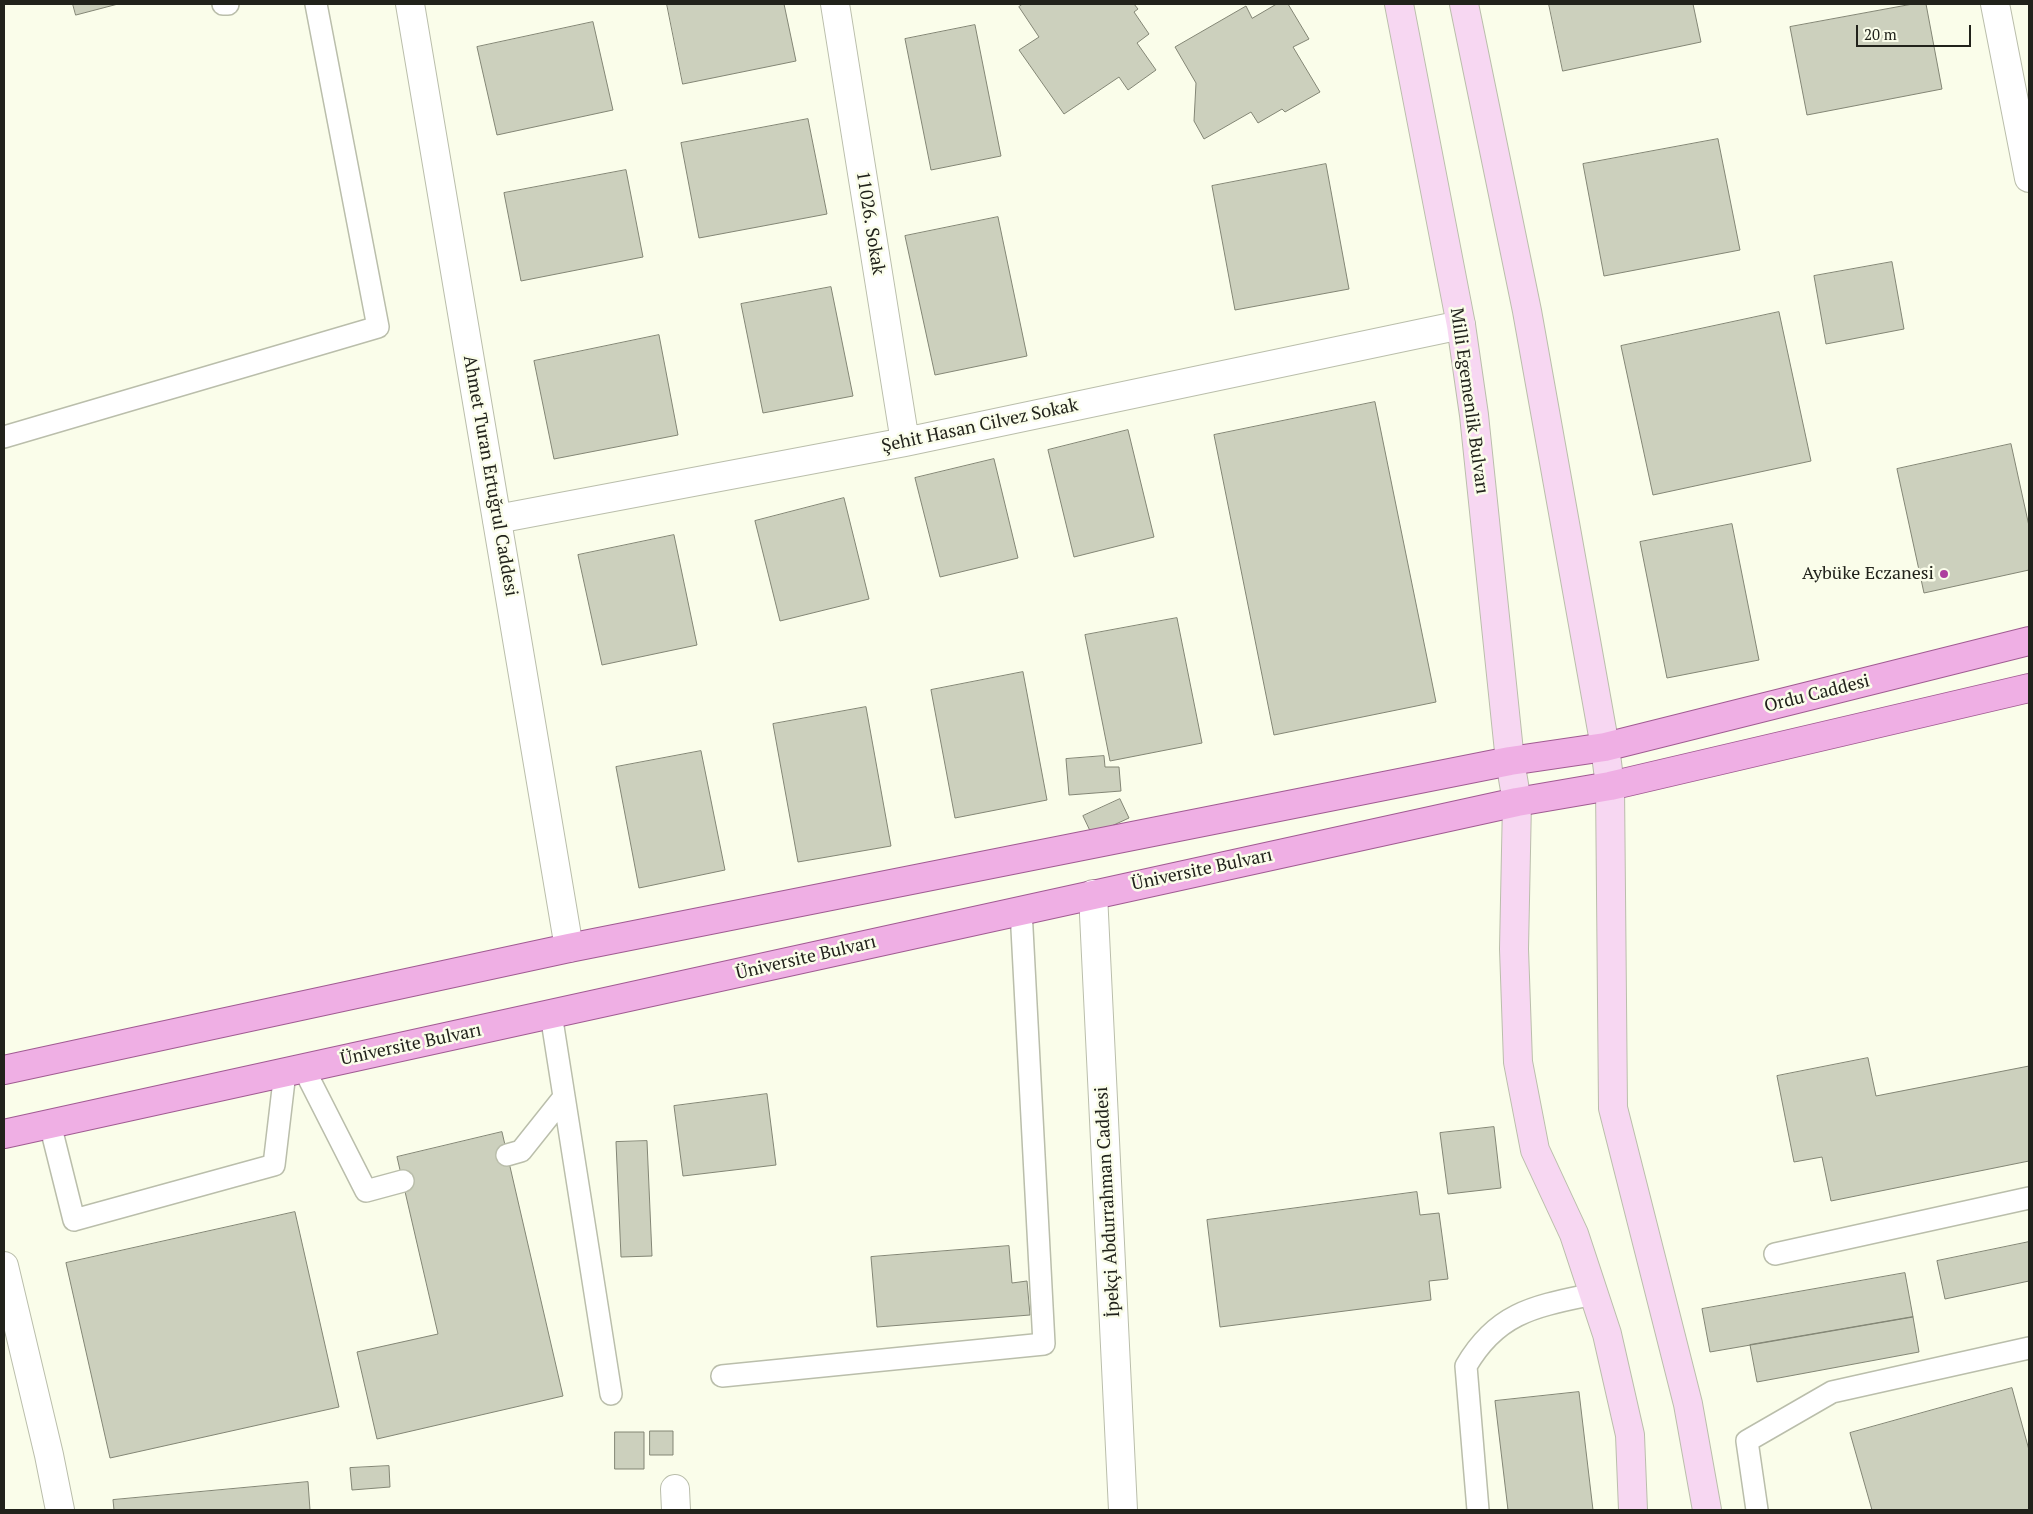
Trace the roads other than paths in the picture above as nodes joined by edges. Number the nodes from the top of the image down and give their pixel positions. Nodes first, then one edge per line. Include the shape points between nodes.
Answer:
1 (222, 4) edge
2 (228, 4) edge
3 (316, 4) edge
4 (410, 4) edge
5 (835, 4) edge
6 (1400, 4) edge
7 (1464, 4) edge
8 (1995, 4) edge
9 (2029, 178) edge
10 (1461, 325) junction
11 (4, 437) edge
12 (905, 442) junction
13 (497, 519) junction
14 (2029, 640) edge
15 (2029, 688) edge
16 (1605, 747) junction
17 (1510, 761) junction
18 (1610, 786) junction
19 (1516, 802) junction
20 (1093, 894) junction
21 (1021, 910) junction
22 (569, 948) junction
23 (551, 1014) junction
24 (4, 1070) edge
25 (294, 1071) junction
26 (564, 1097) junction
27 (50, 1124) junction
28 (4, 1134) edge
29 (507, 1155) dead end
30 (403, 1181) dead end
31 (2029, 1198) edge
32 (1776, 1254) dead end
33 (4, 1266) edge
34 (1594, 1294) junction
35 (2029, 1348) edge
36 (722, 1376) dead end
37 (610, 1394) dead end
38 (60, 1510) edge
39 (1123, 1510) edge
40 (1478, 1510) edge
41 (1633, 1510) edge
42 (1707, 1510) edge
43 (1757, 1510) edge

1 - 2 lane
3 - 11 lane via 378,327
4 - 13 street, Ahmet Turan Ertuğrul Caddesi
5 - 12 street, 11026. Sokak
6 - 10 main road, Milli Egemenlik Bulvarı
7 - 16 main road via 1527,311
8 - 9 street
10 - 12 street, Şehit Hasan Cilvez Sokak
10 - 17 main road, Milli Egemenlik Bulvarı via 1474,415
12 - 13 street, Şehit Hasan Cilvez Sokak
13 - 22 street, Ahmet Turan Ertuğrul Caddesi
14 - 16 main road, Ordu Caddesi
15 - 18 main road
16 - 17 main road
16 - 18 main road
17 - 19 main road, Milli Egemenlik Bulvarı
17 - 22 main road
18 - 19 main road, Üniversite Bulvarı
18 - 42 main road via 1613,1108 1688,1404
19 - 20 main road, Üniversite Bulvarı
19 - 34 main road, Milli Egemenlik Bulvarı via 1514,949 1518,1062 1535,1150 1574,1234
20 - 21 main road, Üniversite Bulvarı
20 - 39 street, İpekçi Abdurrahman Caddesi
21 - 23 main road, Üniversite Bulvarı
21 - 36 lane via 1044,1344
22 - 24 main road
23 - 25 main road, Üniversite Bulvarı
23 - 26 lane
25 - 27 main road, Üniversite Bulvarı
25 - 27 lane via 274,1165 74,1220
25 - 30 lane via 366,1191
26 - 29 lane via 521,1152
26 - 37 lane
27 - 28 main road, Üniversite Bulvarı
31 - 32 lane
33 - 38 street
34 - 40 lane via 1522,1312 1487,1336 1466,1366
34 - 41 main road, Milli Egemenlik Bulvarı via 1607,1334 1630,1435
35 - 43 lane via 1832,1392 1747,1441

